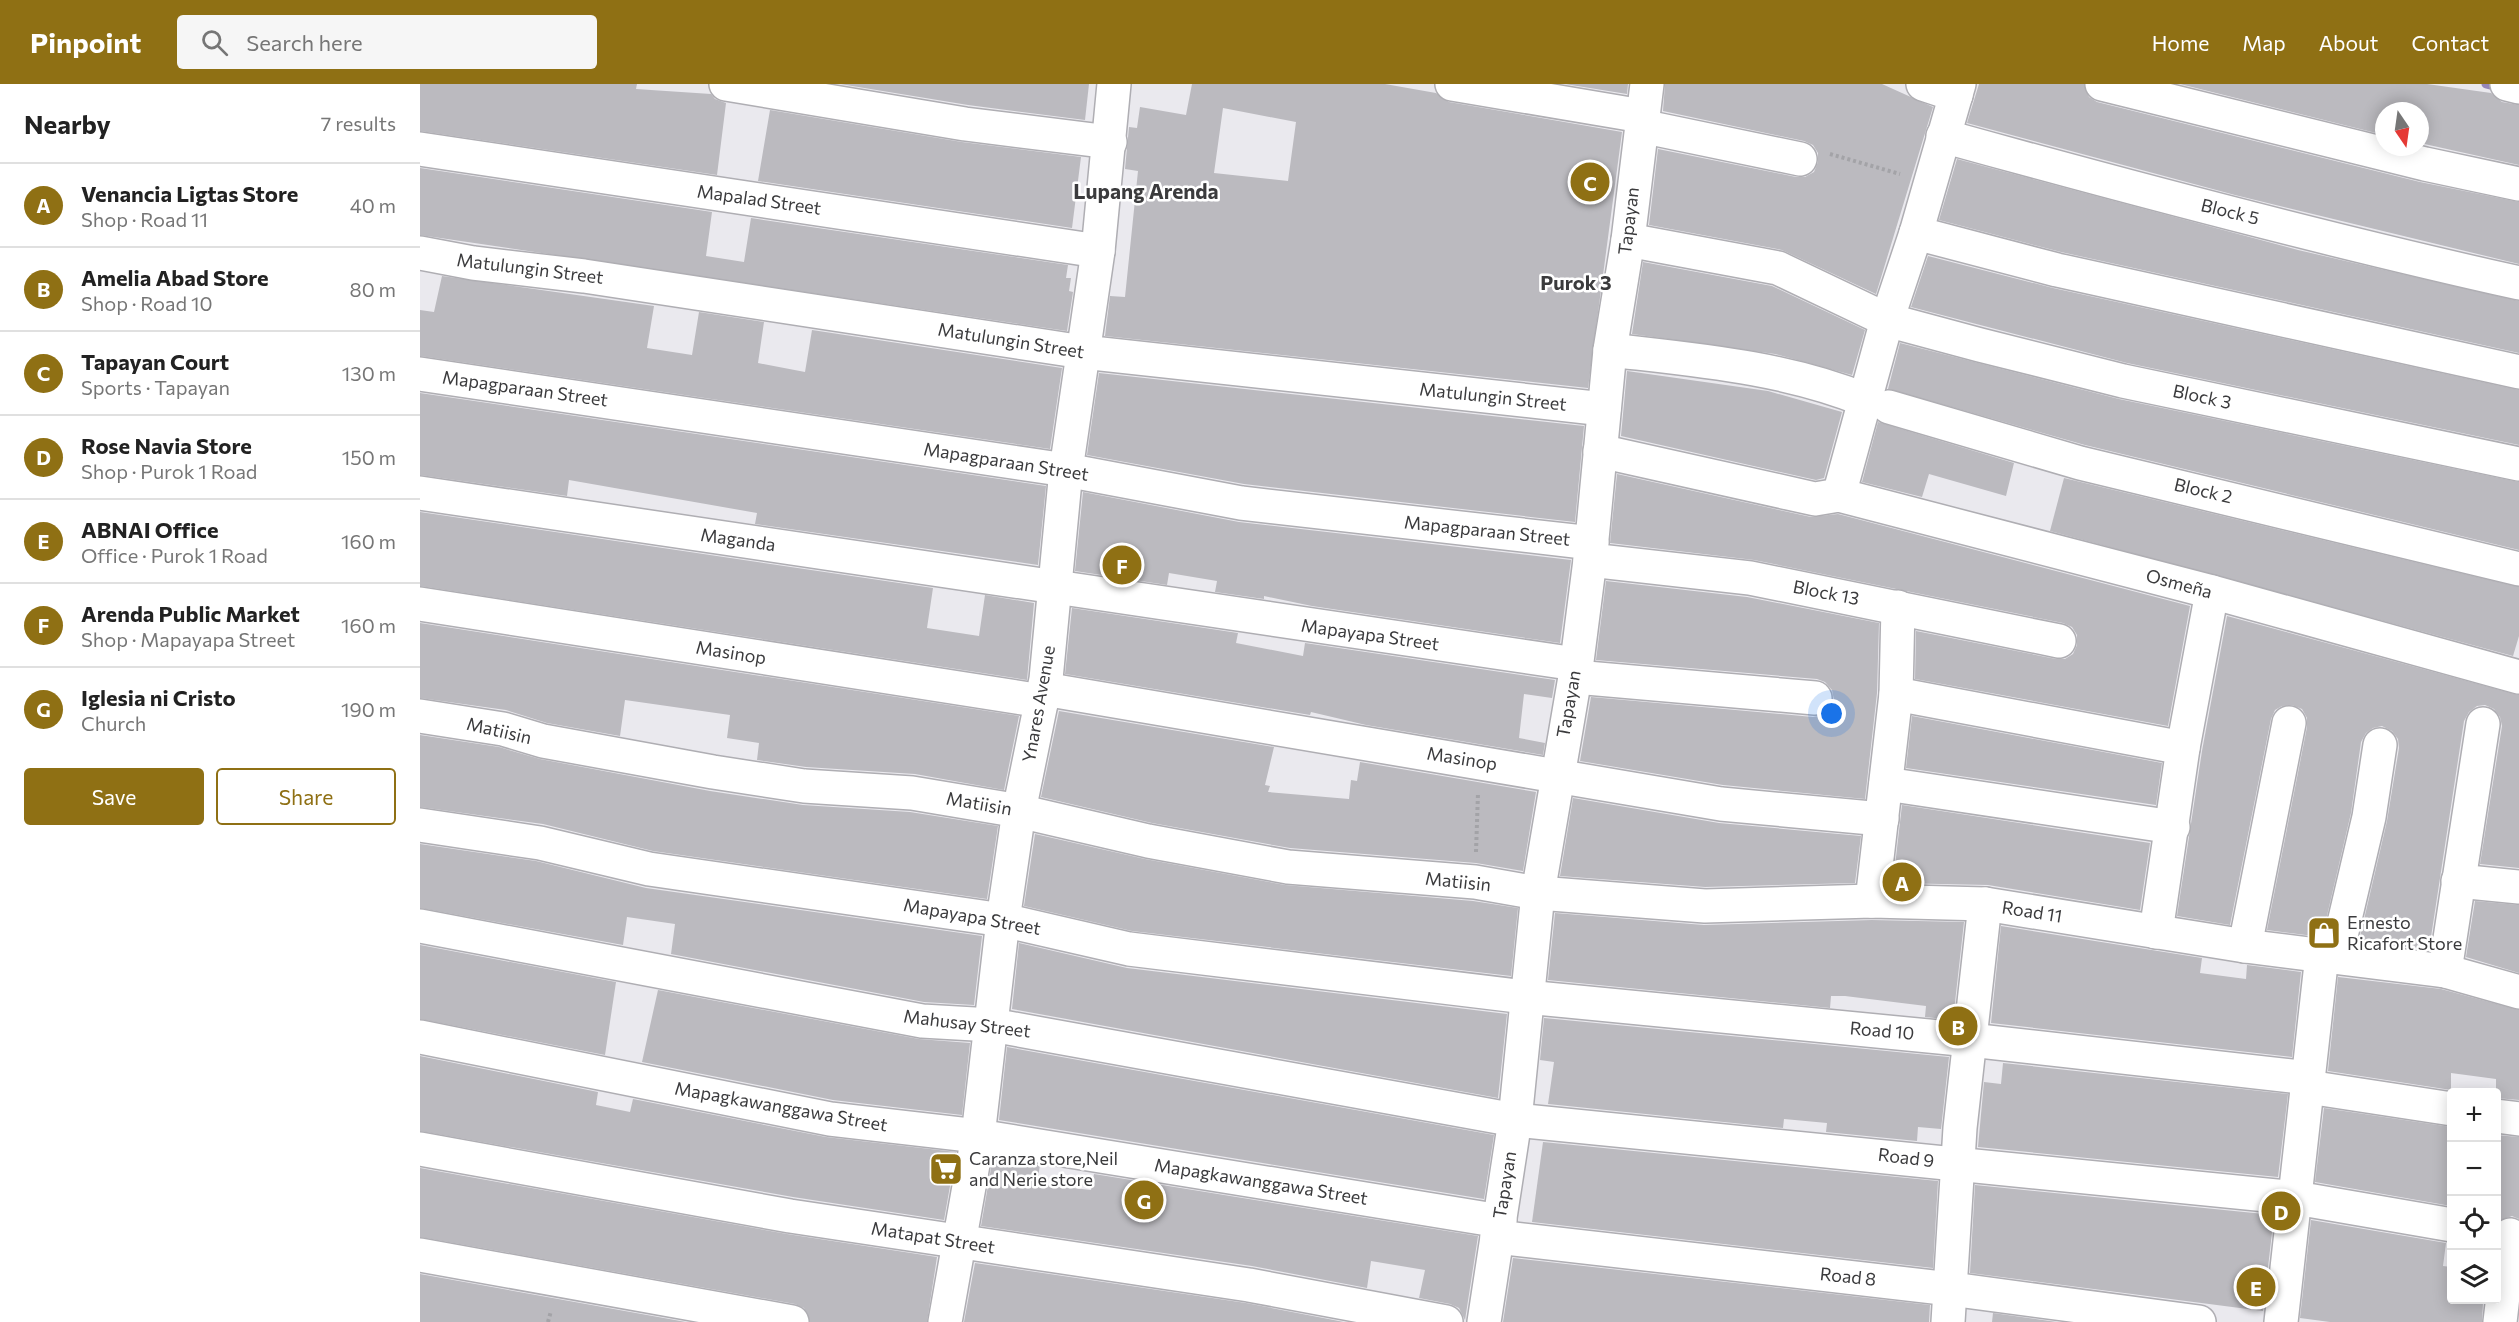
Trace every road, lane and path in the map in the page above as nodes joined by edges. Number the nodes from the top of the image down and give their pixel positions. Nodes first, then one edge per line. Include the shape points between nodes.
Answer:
1 (726, 84) edge
2 (1114, 84) edge
3 (1452, 84) edge
4 (1647, 84) edge
5 (1923, 84) edge
6 (2102, 84) edge
7 (2507, 84) edge
8 (2519, 87) edge
9 (1958, 90) edge
10 (1642, 121) junction
11 (1943, 136) junction
12 (1110, 141) junction
13 (420, 149) edge
14 (1800, 159) dead end
15 (1838, 159) dead end
16 (1930, 181) junction
17 (2519, 184) edge
18 (1916, 233) junction
19 (1628, 240) junction
20 (1098, 251) junction
21 (420, 254) edge
22 (2519, 283) edge
23 (1887, 320) junction
24 (1610, 350) junction
25 (1083, 352) junction
26 (2519, 372) edge
27 (420, 374) edge
28 (1877, 404) junction
29 (1604, 409) junction
30 (1600, 451) junction
31 (2519, 464) edge
32 (1066, 470) junction
33 (420, 493) edge
34 (1839, 495) junction
35 (1591, 551) junction
36 (2519, 569) edge
37 (1056, 588) junction
38 (2212, 592) junction
39 (420, 604) edge
40 (1898, 607) junction
41 (2059, 641) dead end
42 (1576, 670) junction
43 (2519, 677) edge
44 (1896, 694) junction
45 (1043, 695) junction
46 (1815, 698) dead end
47 (420, 716) edge
48 (2289, 723) dead end
49 (2483, 724) dead end
50 (2380, 745) dead end
51 (2183, 748) junction
52 (1479, 762) junction
53 (1557, 774) junction
54 (1886, 784) junction
55 (1019, 811) junction
56 (1882, 819) junction
57 (420, 825) edge
58 (2173, 827) junction
59 (2458, 881) junction
60 (1475, 882) junction
61 (2519, 887) edge
62 (1538, 893) junction
63 (1872, 901) junction
64 (1985, 904) junction
65 (1003, 920) junction
66 (420, 926) edge
67 (2156, 932) junction
68 (2245, 946) junction
69 (2329, 956) junction
70 (2445, 970) junction
71 (2519, 992) edge
72 (1526, 997) junction
73 (992, 1024) junction
74 (420, 1037) edge
75 (1970, 1040) junction
76 (2308, 1083) junction
77 (2447, 1108) edge
78 (2501, 1117) edge
79 (2519, 1119) edge
80 (1515, 1120) junction
81 (978, 1136) junction
82 (420, 1149) edge
83 (1958, 1165) junction
84 (2296, 1198) junction
85 (2447, 1224) edge
86 (1499, 1229) junction
87 (2508, 1234) edge
88 (960, 1243) junction
89 (420, 1255) edge
90 (1952, 1289) junction
91 (2507, 1317) edge
92 (792, 1322) edge
93 (945, 1322) edge
94 (1446, 1322) edge
95 (1484, 1322) edge
96 (1948, 1322) edge
97 (2199, 1322) edge
98 (2281, 1322) edge

1 - 12 street via 965,124
2 - 12 street, Ynares Avenue
3 - 10 street
4 - 10 street, Tapayan
5 - 9 street
6 - 17 street
7 - 8 street
9 - 11 street
10 - 14 street
10 - 19 street, Tapayan
11 - 16 street
11 - 22 street, Block 5 via 2127,187
12 - 20 street, Ynares Avenue
13 - 20 street, Mapalad Street
15 - 16 path
16 - 18 street
18 - 23 street
18 - 26 street via 2057,270
19 - 23 street, Block 3 via 1778,268
19 - 24 street, Tapayan
20 - 25 street, Ynares Avenue
21 - 25 street, Matulungin Street
23 - 28 street
23 - 31 street, Block 3 via 2123,381
24 - 28 street, Block 2 via 1731,365 1826,384
24 - 29 street, Tapayan
25 - 29 street, Matulungin Street
25 - 32 street, Ynares Avenue
27 - 32 street, Mapagparaan Street
28 - 34 street
28 - 36 street, Block 2 via 2080,463
29 - 30 street, Tapayan
30 - 34 street, Osmeña via 1815,499
30 - 35 street, Tapayan
32 - 35 street, Mapagparaan Street via 1241,503
32 - 37 street, Ynares Avenue
33 - 37 street, Maganda
34 - 38 street, Osmeña
35 - 40 street, Block 13
35 - 42 street, Tapayan
37 - 42 street, Mapayapa Street
37 - 45 street, Ynares Avenue
38 - 43 street, Osmeña
38 - 51 street
39 - 45 street, Masinop
40 - 41 street, Block 13
40 - 44 street
42 - 46 street, Mapayapa Street
42 - 53 street, Tapayan
44 - 51 street
44 - 54 street
45 - 52 street, Masinop
45 - 55 street, Ynares Avenue
47 - 55 street, Matiisin via 713,772 804,786 912,793
48 - 68 street
49 - 59 street
50 - 69 street via 2369,817
51 - 58 street
52 - 53 street, Masinop
52 - 60 path
53 - 56 street, Masinop via 1721,804
53 - 62 street, Tapayan
54 - 56 street
54 - 58 street
55 - 60 street, Matiisin via 1148,841 1288,867
55 - 65 street, Ynares Avenue
56 - 63 street
57 - 65 street, Mapayapa Street via 540,843 649,869
58 - 67 street
59 - 61 street
59 - 70 street
60 - 62 street, Matiisin
62 - 63 street, Road 11 via 1705,906
62 - 72 street, Tapayan
63 - 64 street, Road 11
64 - 67 street, Road 11
64 - 75 street
65 - 72 street, Mapayapa Street via 1129,949
65 - 73 street, Ynares Avenue
66 - 73 street, Mahusay Street via 922,1021
67 - 68 street, Road 11
68 - 69 street, Road 11
69 - 70 street, Road 11
69 - 76 street
70 - 71 street, Road 11
72 - 75 street, Road 10
72 - 80 street, Tapayan
73 - 80 street, Mahusay Street
73 - 81 street, Ynares Avenue
74 - 81 street, Mapagkawanggawa Street via 830,1119
75 - 76 street, Road 10
75 - 83 street
76 - 77 street, Road 10
76 - 84 street
78 - 79 street
80 - 83 street, Road 9
80 - 86 street, Tapayan
81 - 86 street, Mapagkawanggawa Street
81 - 88 street, Ynares Avenue
82 - 88 street, Matapat Street
83 - 84 street, Road 9
83 - 90 street
84 - 85 street, Road 9
84 - 98 street
86 - 90 street, Road 8
86 - 95 street, Tapayan
87 - 91 street
88 - 93 street, Ynares Avenue
88 - 94 street, Matapat Street via 1249,1285
89 - 92 street
90 - 96 street
90 - 97 street, Road 8

